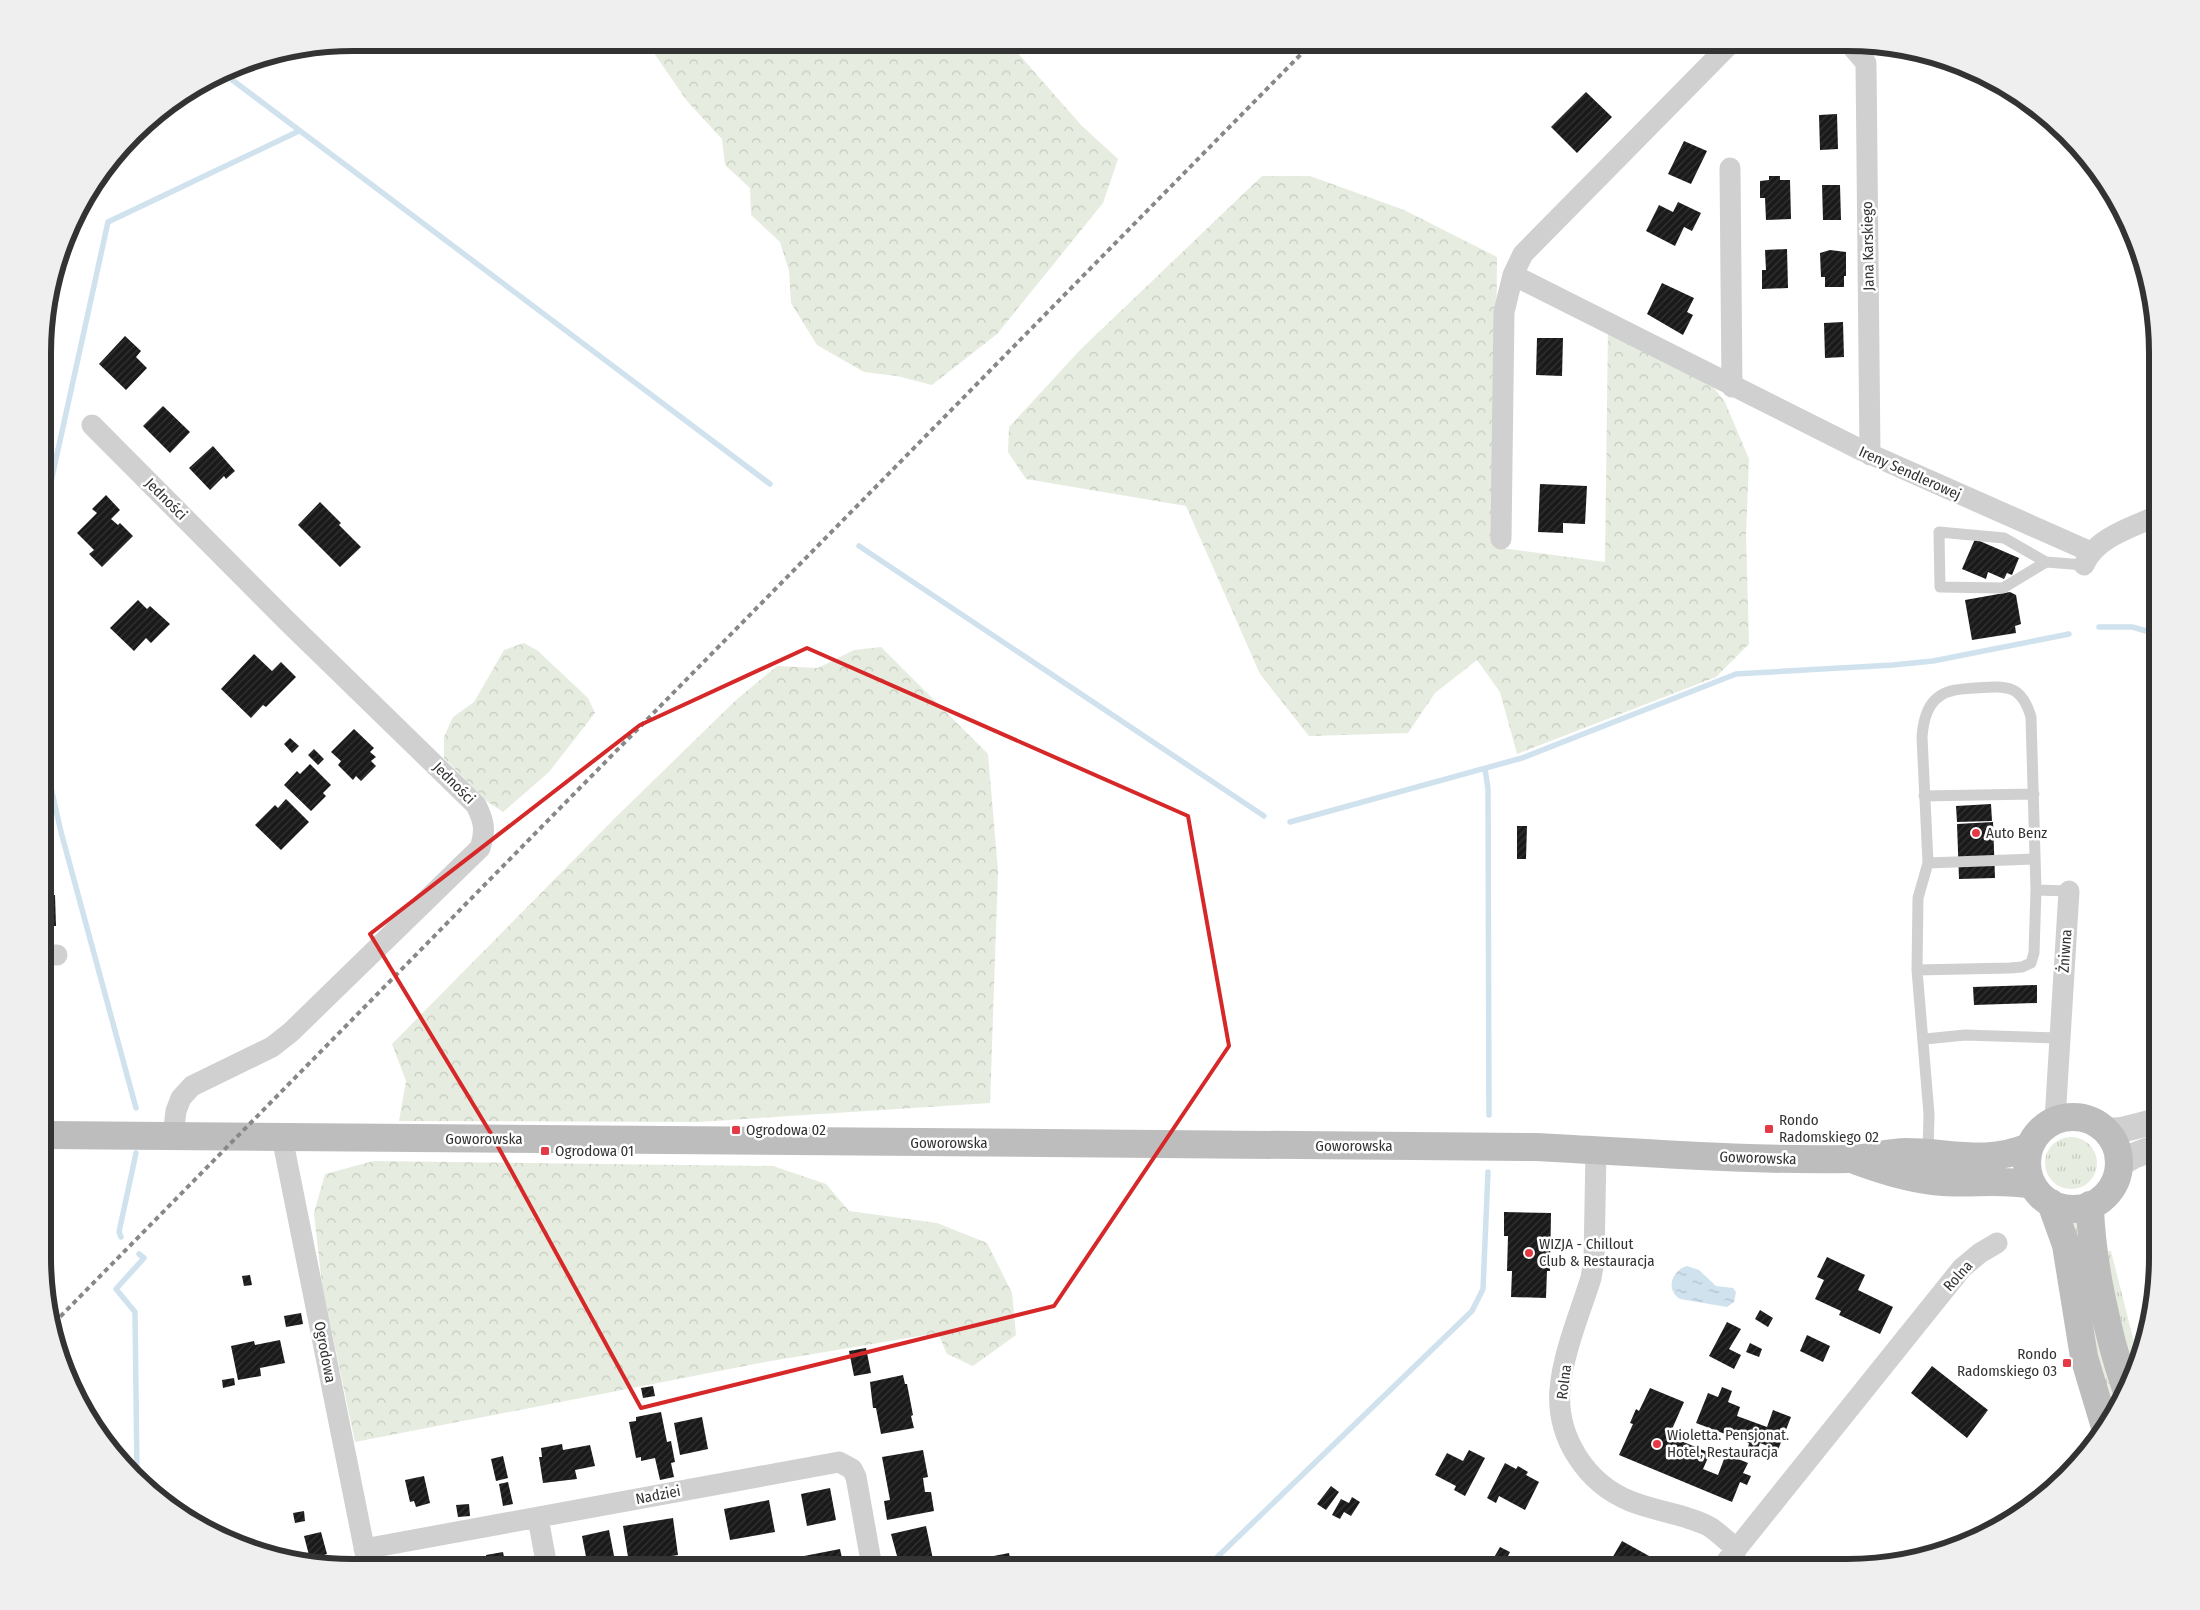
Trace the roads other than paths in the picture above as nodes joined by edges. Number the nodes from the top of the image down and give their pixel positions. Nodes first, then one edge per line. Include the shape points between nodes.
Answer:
1 (1723, 51) edge
2 (1856, 51) edge
3 (1730, 168) dead end
4 (1513, 276) junction
5 (1732, 387) junction
6 (92, 425) dead end
7 (1870, 455) junction
8 (2149, 520) edge
9 (1501, 539) dead end
10 (2088, 559) junction
11 (2046, 562) junction
12 (2034, 794) junction
13 (1924, 796) junction
14 (2035, 859) junction
15 (1928, 863) junction
16 (2036, 890) junction
17 (2069, 892) joint
18 (1917, 970) junction
19 (2059, 1038) junction
20 (1924, 1039) junction
21 (2055, 1120) junction
22 (2149, 1123) edge
23 (2106, 1131) junction
24 (51, 1135) edge
25 (174, 1136) junction
26 (282, 1137) junction
27 (2029, 1148) junction
28 (1596, 1150) junction
29 (2149, 1150) edge
30 (1928, 1154) junction
31 (1852, 1159) junction
32 (2118, 1165) junction
33 (2032, 1184) junction
34 (2051, 1203) junction
35 (2090, 1206) junction
36 (1997, 1243) dead end
37 (2125, 1372) edge
38 (2102, 1419) edge
39 (538, 1518) junction
40 (1737, 1549) junction
41 (366, 1558) edge
42 (546, 1559) edge
43 (871, 1559) edge
44 (1729, 1559) edge

1 - 4 street via 1523,254
2 - 7 street, Jana Karskiego via 1866,63
3 - 5 street
4 - 5 street, Ireny Sendlerowej
4 - 9 street via 1504,312
5 - 7 street, Ireny Sendlerowej
6 - 25 street, Jedności via 476,805 484,820 485,834 480,848 292,1032 272,1047 192,1086 181,1098 176,1111
7 - 10 street, Ireny Sendlerowej
8 - 10 street via 2116,534
10 - 11 lane
11 - 11 lane via 2004,538 1939,532 1940,587 2003,588
12 - 13 lane
12 - 13 lane via 2031,717 2026,700 2002,686 1958,689 1940,696 1929,710 1923,722 1922,737
12 - 14 lane
13 - 15 lane
14 - 15 lane
14 - 16 lane
15 - 18 lane via 1918,898
16 - 17 lane
16 - 18 lane via 2031,963 2010,968
17 - 19 street, Żniwna
18 - 20 lane
19 - 20 lane via 1965,1035
19 - 21 street, Żniwna
20 - 30 lane
21 - 23 main road via 2082,1118
21 - 27 main road via 2035,1136
22 - 23 street
23 - 32 main road via 2118,1153
24 - 25 main road, Goworowska
25 - 26 main road, Goworowska
26 - 28 main road, Goworowska
26 - 41 street, Ogrodowa
27 - 30 main road, Goworowska via 2014,1154 1988,1157
27 - 33 main road via 2027,1160
28 - 31 main road, Goworowska via 1742,1158
28 - 40 street, Rolna via 1594,1260 1560,1386 1566,1432 1580,1462 1607,1488 1631,1501 1705,1525
29 - 32 street
30 - 31 main road, Goworowska via 1905,1152
31 - 33 main road, Goworowska via 1901,1176 1942,1182 2015,1181
32 - 35 main road via 2110,1190
33 - 34 main road via 2040,1196
34 - 35 main road via 2063,1208
34 - 38 main road via 2066,1245 2084,1357
35 - 37 main road via 2105,1313
36 - 40 street, Rolna via 1962,1268
39 - 41 street, Nadziei
39 - 42 street
39 - 43 street, Nadziei via 839,1462 852,1469 856,1478
40 - 44 street, Rolna

